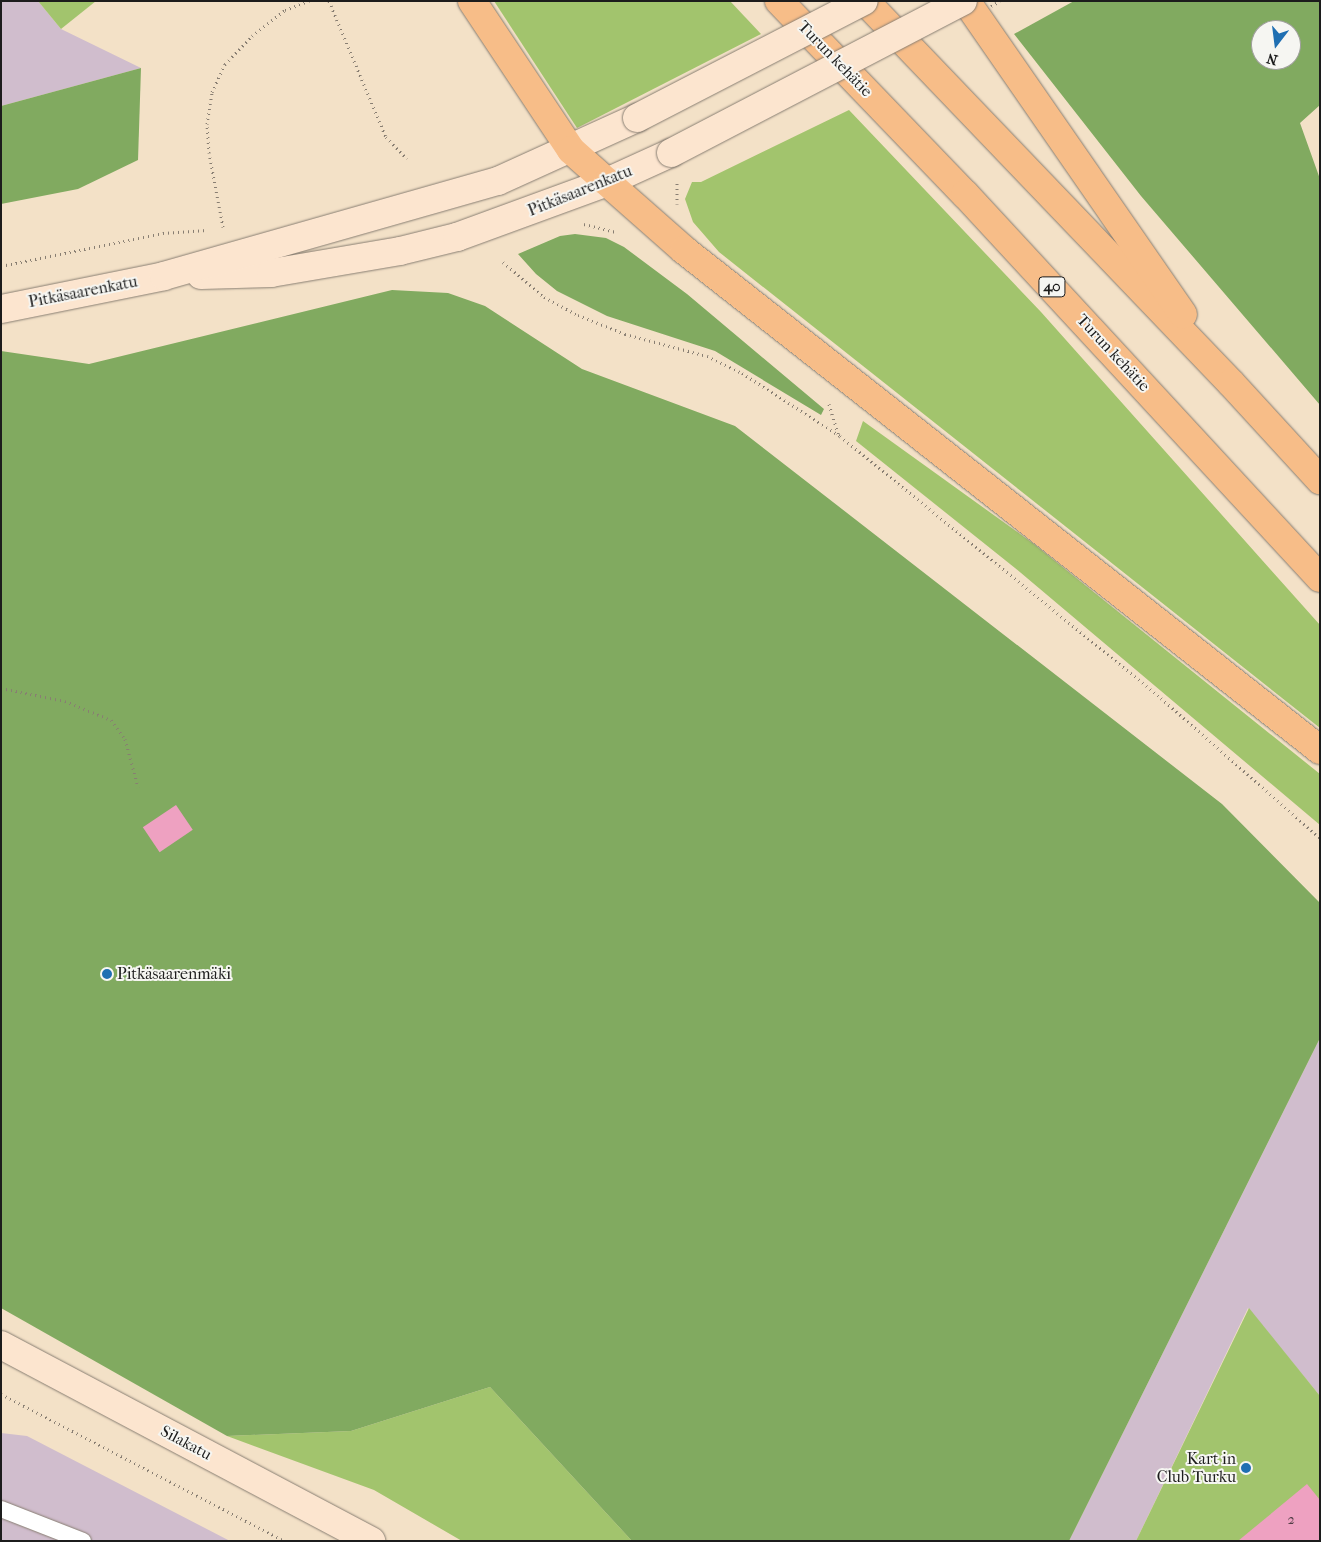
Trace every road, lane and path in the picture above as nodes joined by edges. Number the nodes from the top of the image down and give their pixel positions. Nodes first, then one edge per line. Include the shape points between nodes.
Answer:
1 (309, 1) edge
2 (329, 1) edge
3 (472, 1) edge
4 (778, 1) edge
5 (865, 1) edge
6 (964, 1) edge
7 (572, 150) junction
8 (407, 159) dead end
9 (675, 164) junction
10 (607, 182) junction
11 (679, 208) dead end
12 (581, 224) dead end
13 (223, 229) dead end
14 (623, 235) dead end
15 (503, 262) dead end
16 (164, 276) junction
17 (1, 309) edge
18 (1231, 382) junction
19 (1320, 480) edge
20 (1320, 578) edge
21 (1, 688) edge
22 (1320, 750) edge
23 (138, 787) dead end
24 (1320, 838) edge
25 (1, 1346) edge
26 (1, 1394) edge
27 (1, 1509) edge
28 (83, 1541) edge
29 (285, 1541) edge
30 (371, 1541) edge

1 - 13 path via 285,10 252,36 225,64 212,92 207,124 209,153
2 - 8 path via 386,138
3 - 7 highway
4 - 20 highway, Turun kehätie / 40 via 965,194
5 - 7 street, Pitkäsaarenkatu, bridge
5 - 18 highway
6 - 9 street, Pitkäsaarenkatu, bridge
6 - 18 highway
7 - 10 highway
7 - 16 street, Pitkäsaarenkatu via 498,181
9 - 10 street, Pitkäsaarenkatu
9 - 11 path
10 - 16 street, Pitkäsaarenkatu via 476,231 400,251 271,273
10 - 22 highway via 684,250
12 - 14 path via 595,225
15 - 24 path via 544,297 578,316 625,334 707,356 742,373 840,436 1161,698
16 - 17 street, Pitkäsaarenkatu
18 - 19 highway
21 - 23 path via 65,700 111,720 124,739
25 - 30 street, Silakatu
26 - 29 path
27 - 28 lane

